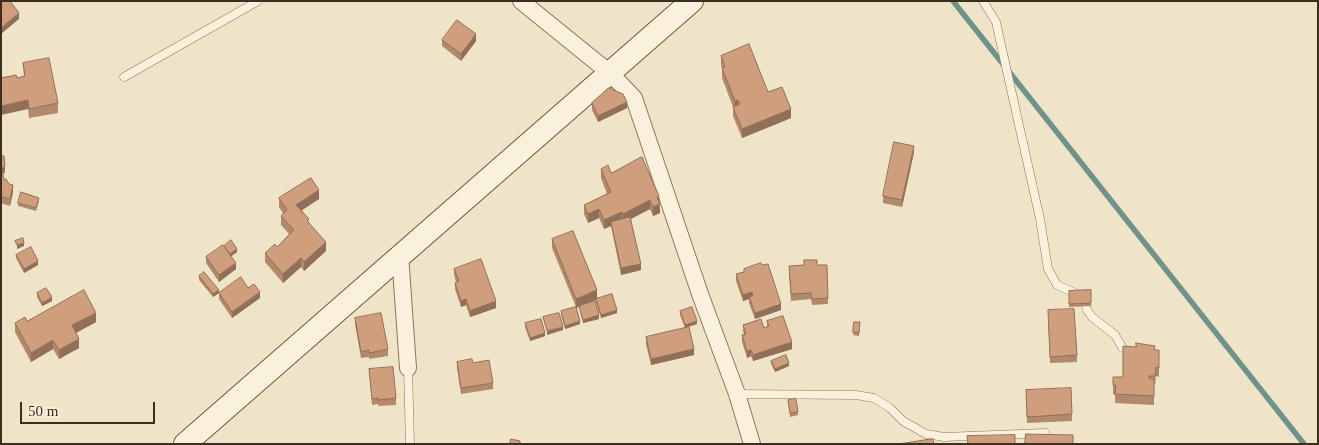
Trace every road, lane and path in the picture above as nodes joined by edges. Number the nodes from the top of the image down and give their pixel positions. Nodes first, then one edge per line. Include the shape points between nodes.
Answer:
1 (258, 1) edge
2 (521, 1) edge
3 (692, 1) edge
4 (983, 1) edge
5 (611, 74) junction
6 (124, 77) dead end
7 (400, 254) junction
8 (1122, 347) edge
9 (408, 368) joint
10 (737, 394) junction
11 (1045, 433) edge
12 (185, 444) edge
13 (410, 444) edge
14 (752, 444) edge

1 - 6 lane
2 - 5 street
3 - 5 street
4 - 8 lane via 996,22 1048,269 1057,285 1084,297 1086,310 1114,335
5 - 7 street
5 - 10 street via 634,98
7 - 9 street
7 - 12 street
9 - 13 lane
10 - 11 lane via 874,398 926,434 944,437
10 - 14 street

